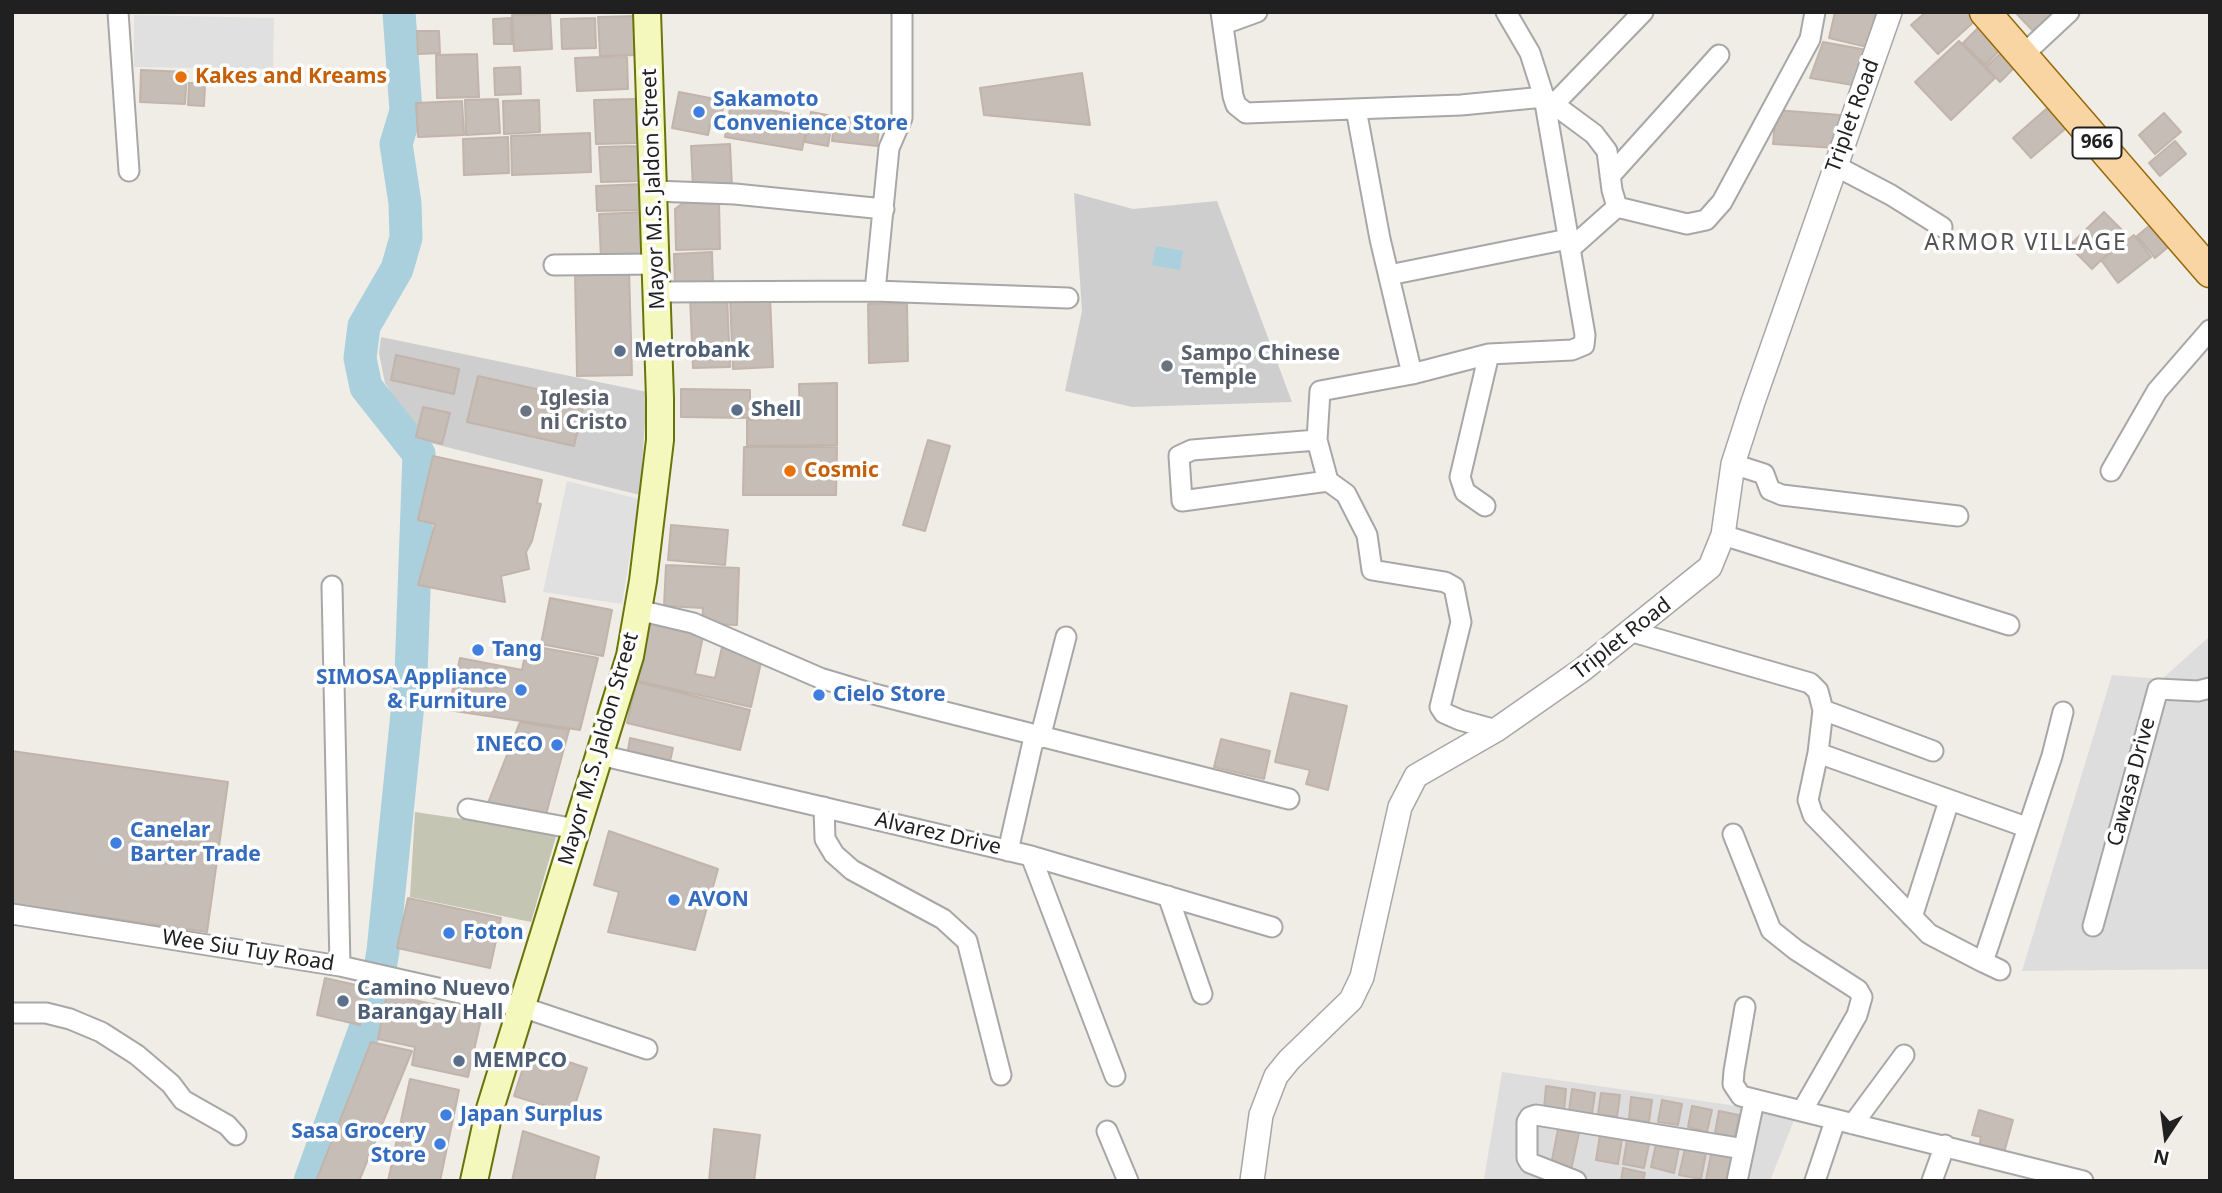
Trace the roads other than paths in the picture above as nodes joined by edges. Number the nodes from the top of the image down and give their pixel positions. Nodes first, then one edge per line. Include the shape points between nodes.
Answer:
1 (647, 12) edge
2 (902, 12) edge
3 (1257, 12) edge
4 (1506, 12) edge
5 (1815, 12) edge
6 (1890, 12) edge
7 (1985, 12) edge
8 (2069, 12) edge
9 (1641, 13) edge
10 (119, 18) edge
11 (1223, 18) edge
12 (2024, 54) junction
13 (1719, 55) dead end
14 (1549, 100) junction
15 (1356, 109) junction
16 (1834, 165) junction
17 (129, 171) dead end
18 (1610, 176) junction
19 (654, 191) junction
20 (1617, 207) junction
21 (884, 209) junction
22 (1942, 227) dead end
23 (1569, 243) junction
24 (657, 264) junction
25 (554, 265) dead end
26 (2210, 272) edge
27 (1389, 275) junction
28 (875, 291) junction
29 (659, 292) junction
30 (1068, 298) dead end
31 (2210, 330) edge
32 (1489, 354) junction
33 (1412, 374) junction
34 (1317, 440) junction
35 (1734, 464) junction
36 (2112, 471) dead end
37 (1328, 481) junction
38 (1485, 506) dead end
39 (1958, 516) dead end
40 (1723, 535) junction
41 (332, 586) dead end
42 (638, 610) junction
43 (2009, 625) dead end
44 (1633, 632) junction
45 (1066, 637) dead end
46 (2210, 688) edge
47 (1823, 710) junction
48 (2063, 712) dead end
49 (1496, 730) junction
50 (1037, 738) junction
51 (1933, 751) dead end
52 (1818, 753) junction
53 (600, 755) junction
54 (1289, 799) dead end
55 (1949, 801) junction
56 (824, 807) junction
57 (468, 809) dead end
58 (2026, 828) junction
59 (576, 830) junction
60 (1733, 834) dead end
61 (1008, 851) junction
62 (1031, 856) junction
63 (1168, 896) junction
64 (12, 914) edge
65 (1912, 917) junction
66 (2093, 926) dead end
67 (1272, 927) dead end
68 (340, 966) junction
69 (1202, 994) dead end
70 (522, 1007) junction
71 (1745, 1007) dead end
72 (12, 1013) edge
73 (647, 1049) dead end
74 (1903, 1055) dead end
75 (1001, 1075) dead end
76 (1115, 1076) dead end
77 (1754, 1101) junction
78 (1802, 1111) junction
79 (1844, 1122) junction
80 (1107, 1131) dead end
81 (236, 1135) dead end
82 (1945, 1145) junction
83 (1744, 1149) junction
84 (474, 1181) edge
85 (1128, 1181) edge
86 (1252, 1181) edge
87 (1576, 1181) edge
88 (1737, 1181) edge
89 (1815, 1181) edge
90 (1932, 1181) edge
91 (2083, 1181) edge

1 - 19 main road, Mayor M.S. Jaldon Street
2 - 21 street via 902,118 891,140
3 - 11 street
4 - 14 street via 1530,53
5 - 20 street via 1810,39 1715,212 1706,220 1687,224
6 - 16 street, Triplet Road
7 - 12 main road, 966
8 - 12 street
9 - 14 street
10 - 17 street
11 - 15 street via 1233,96 1240,109 1254,114
12 - 26 main road, 966
13 - 18 street
14 - 15 street
14 - 18 street via 1602,144
14 - 23 street
15 - 27 street
16 - 22 street
16 - 35 street, Triplet Road
18 - 20 street
19 - 21 street
19 - 24 main road, Mayor M.S. Jaldon Street
20 - 23 street
21 - 28 street
23 - 27 street
23 - 32 street via 1584,345 1572,350
24 - 25 street
24 - 29 main road, Mayor M.S. Jaldon Street
27 - 33 street
28 - 29 street
28 - 30 street
29 - 42 main road, Mayor M.S. Jaldon Street via 660,440
31 - 36 street via 2157,391
32 - 33 street
32 - 38 street via 1460,477 1465,492
33 - 34 street via 1320,391
34 - 37 street
34 - 37 street via 1192,450 1179,456 1182,501
35 - 39 street via 1764,474 1770,491 1782,495
35 - 40 street, Triplet Road
37 - 49 street via 1352,503 1367,535 1374,572 1434,579 1454,587 1461,622 1440,707 1460,720
40 - 43 street
40 - 44 street, Triplet Road via 1710,567
41 - 68 street
42 - 50 street via 693,623 820,678
42 - 53 main road, Mayor M.S. Jaldon Street via 630,656
44 - 47 street via 1810,683 1818,691
44 - 49 street, Triplet Road
45 - 50 street
46 - 66 street, Cawasa Drive via 2158,689
47 - 51 street
47 - 52 street
48 - 58 street
49 - 86 street, Triplet Road via 1416,776 1406,790 1362,977 1351,1000 1276,1076 1261,1115
50 - 54 street
50 - 61 street
52 - 55 street
52 - 65 street via 1808,800 1813,815
53 - 56 street, Alvarez Drive
53 - 59 main road, Mayor M.S. Jaldon Street
55 - 58 street
55 - 65 street
56 - 61 street, Alvarez Drive
56 - 75 street via 825,839 834,854 852,870 943,919 967,941
57 - 59 street
58 - 65 street via 1992,966 1940,942
59 - 70 main road, Mayor M.S. Jaldon Street
60 - 78 street via 1771,930 1862,996 1857,1015
61 - 62 street, Alvarez Drive
62 - 63 street, Alvarez Drive
62 - 76 street
63 - 67 street, Alvarez Drive
63 - 69 street
64 - 68 street, Wee Siu Tuy Road
68 - 70 street, Wee Siu Tuy Road
70 - 73 street, Wee Siu Tuy Road
70 - 84 main road, Mayor M.S. Jaldon Street via 489,1112
71 - 77 street via 1733,1084 1741,1096
72 - 81 street via 46,1013 101,1032 137,1055 183,1100
74 - 79 street
77 - 78 street
77 - 83 street
78 - 79 street
79 - 82 street
79 - 89 street
80 - 85 street
82 - 90 street
82 - 91 street
83 - 87 street via 1530,1117 1530,1163
83 - 88 street

